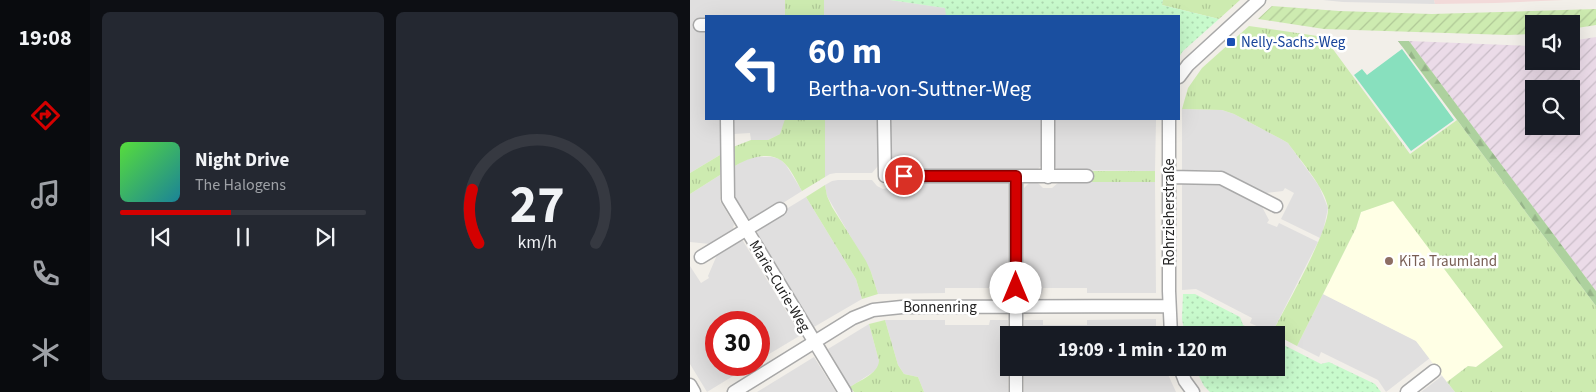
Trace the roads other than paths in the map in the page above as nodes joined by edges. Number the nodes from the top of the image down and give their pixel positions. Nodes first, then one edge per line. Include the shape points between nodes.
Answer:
1 (1259, 0) edge
2 (1180, 76) edge
3 (727, 120) edge
4 (884, 120) edge
5 (1048, 120) edge
6 (1169, 120) edge
7 (1016, 176) junction
8 (1087, 176) dead end
9 (1048, 177) junction
10 (1169, 177) junction
11 (1276, 206) dead end
12 (780, 209) dead end
13 (746, 230) junction
14 (701, 257) dead end
15 (1016, 306) junction
16 (1169, 306) junction
17 (1016, 326) edge
18 (1170, 326) edge
19 (814, 342) junction
20 (1434, 371) dead end
21 (1016, 376) edge
22 (1183, 376) edge
23 (690, 385) edge
24 (694, 392) edge
25 (734, 392) edge
26 (845, 392) edge
27 (1016, 392) edge
28 (1193, 392) edge
29 (1407, 392) edge

1 - 2 street
3 - 13 street, Marie-Curie-Weg via 728,199
4 - 7 street via 885,176
5 - 9 street
6 - 10 street, Rohrzieherstraße
7 - 9 street
7 - 15 street
8 - 9 street
10 - 11 street via 1221,178
10 - 16 street, Rohrzieherstraße
12 - 13 street, Marie-Curie-Weg
13 - 14 street, Marie-Curie-Weg
13 - 19 street, Marie-Curie-Weg
15 - 16 street, Bonnenring
15 - 17 street
15 - 19 street, Bonnenring via 902,306 874,310 853,318
16 - 18 street
19 - 25 street, Bonnenring
19 - 26 street, Marie-Curie-Weg
20 - 29 street
21 - 27 street
22 - 28 street
23 - 24 street

